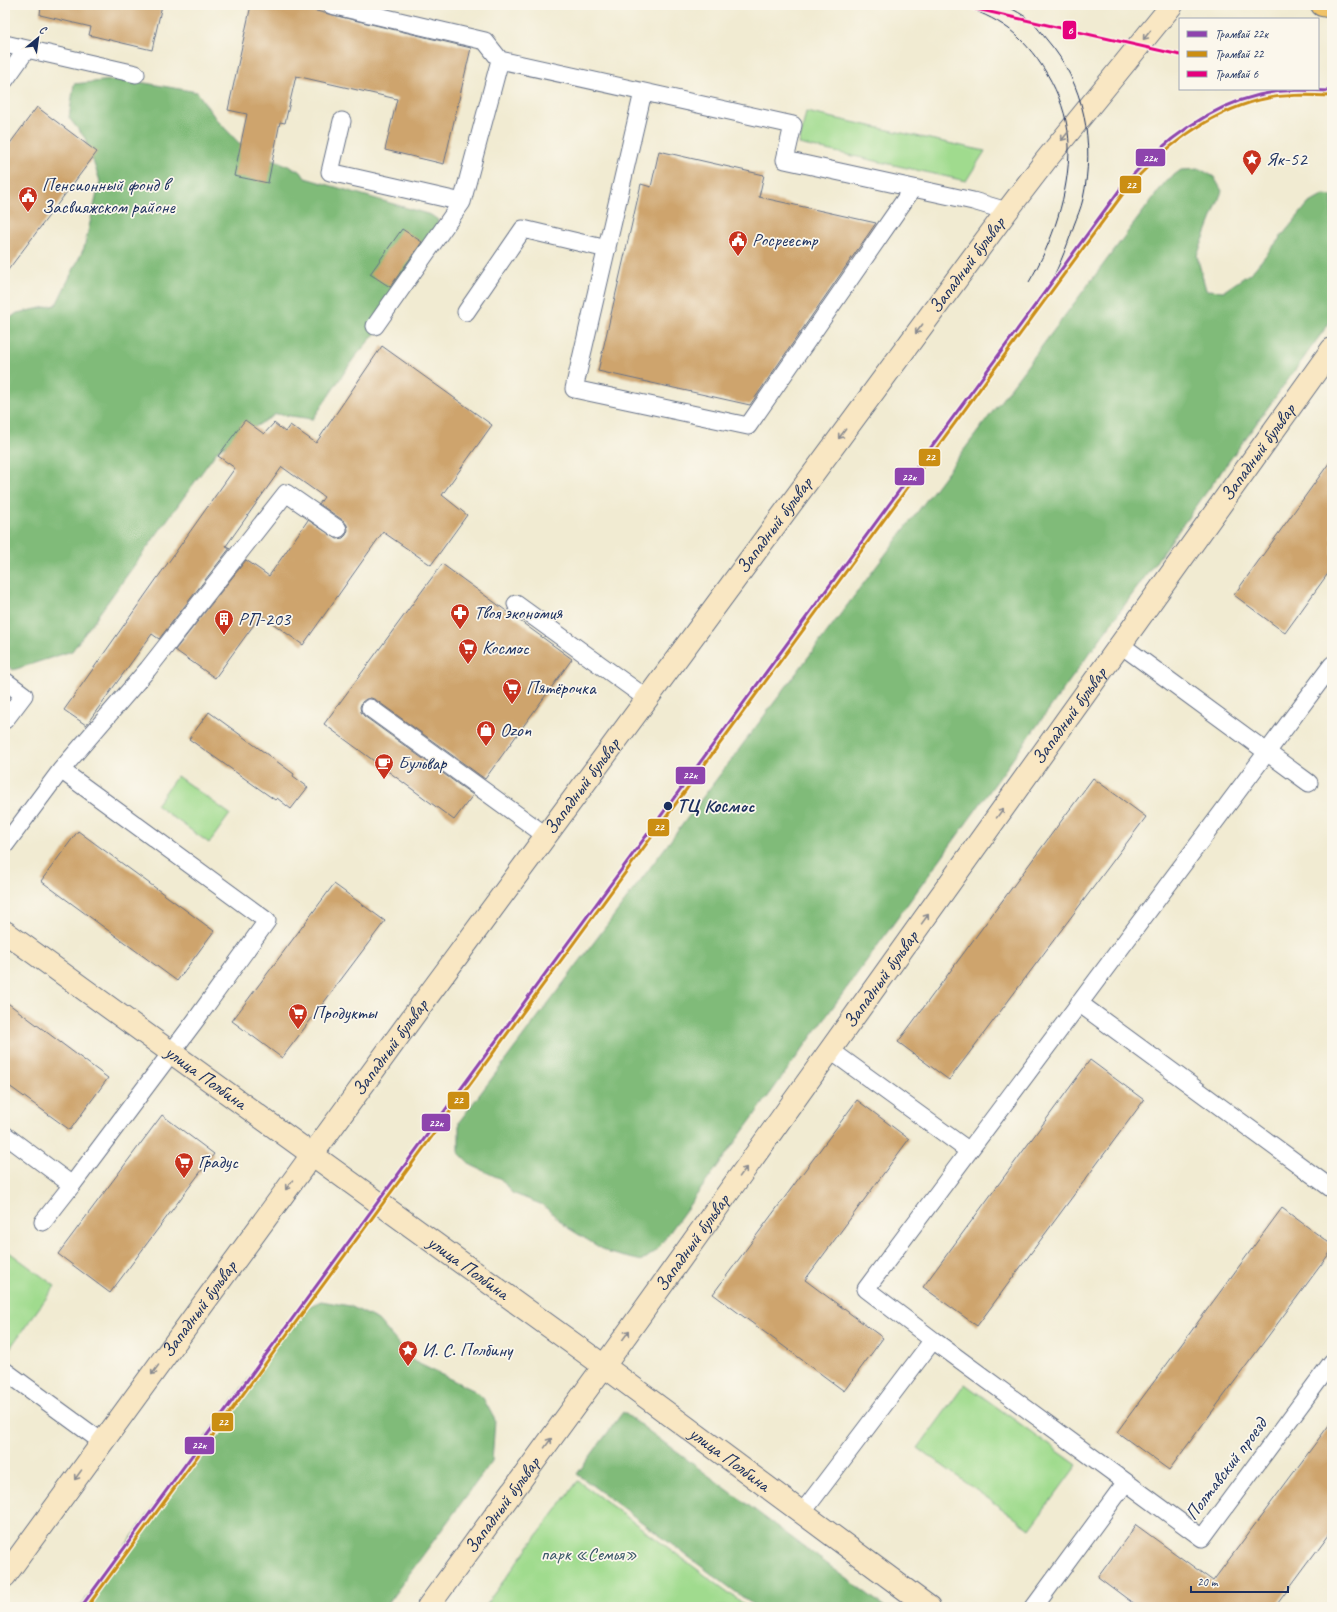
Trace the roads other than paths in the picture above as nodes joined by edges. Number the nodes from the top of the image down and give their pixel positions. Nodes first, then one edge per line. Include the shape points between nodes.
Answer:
1 (331, 5) edge
2 (1172, 5) edge
3 (1322, 5) edge
4 (1332, 7) edge
5 (5, 44) edge
6 (27, 49) junction
7 (500, 60) junction
8 (136, 74) dead end
9 (5, 80) edge
10 (643, 92) junction
11 (342, 121) dead end
12 (913, 188) junction
13 (462, 202) junction
14 (1007, 211) junction
15 (607, 249) junction
16 (466, 312) dead end
17 (375, 326) dead end
18 (1332, 349) edge
19 (338, 529) dead end
20 (516, 604) dead end
21 (1120, 645) junction
22 (1332, 665) edge
23 (5, 681) edge
24 (646, 698) junction
25 (370, 708) dead end
26 (5, 720) edge
27 (1267, 752) junction
28 (61, 770) junction
29 (1309, 783) dead end
30 (545, 835) junction
31 (5, 845) edge
32 (5, 932) edge
33 (1079, 1003) junction
34 (830, 1050) junction
35 (171, 1053) junction
36 (5, 1135) edge
37 (969, 1151) junction
38 (312, 1154) junction
39 (72, 1185) junction
40 (1332, 1189) edge
41 (44, 1222) dead end
42 (933, 1340) junction
43 (1332, 1362) edge
44 (604, 1366) junction
45 (5, 1371) edge
46 (102, 1442) junction
47 (1126, 1482) junction
48 (802, 1512) junction
49 (5, 1576) edge
50 (428, 1607) edge
51 (929, 1607) edge
52 (1034, 1607) edge

1 - 7 lane via 485,41
2 -> 14 street, Западный бульвар
3 - 4 main road
5 - 6 lane
6 - 8 lane
6 - 9 lane
7 - 10 lane
7 - 13 lane
10 - 12 lane via 793,125 785,160
10 - 15 lane
11 - 13 lane via 330,172
12 - 14 lane
12 - 15 lane via 748,426 574,389
13 - 17 lane
14 -> 24 street, Западный бульвар
15 - 16 lane via 523,229
18 - 21 street, Западный бульвар
19 - 28 lane via 286,493 148,669
20 - 24 lane
21 - 27 lane
34 -> 21 street, Западный бульвар
22 - 27 lane
23 - 26 lane via 24,695
24 - 30 street, Западный бульвар
25 - 30 lane
27 - 29 lane
27 - 33 lane
28 - 31 lane
28 - 35 lane via 267,921
30 - 38 street, Западный бульвар
32 - 35 street, улица Полбина
33 - 37 lane
33 - 40 lane
34 - 37 lane
44 -> 34 street, Западный бульвар
35 - 38 street, улица Полбина
35 - 39 lane
36 - 39 lane
37 - 42 lane via 866,1289
38 - 44 street, улица Полбина
38 -> 46 street, Западный бульвар
39 - 41 lane
42 - 47 lane
42 - 48 lane
43 - 47 lane, Полтавский проезд via 1202,1538
44 - 48 street, улица Полбина
50 -> 44 street, Западный бульвар
45 - 46 lane
46 -> 49 street, Западный бульвар
47 - 52 lane
48 - 51 street, улица Полбина

